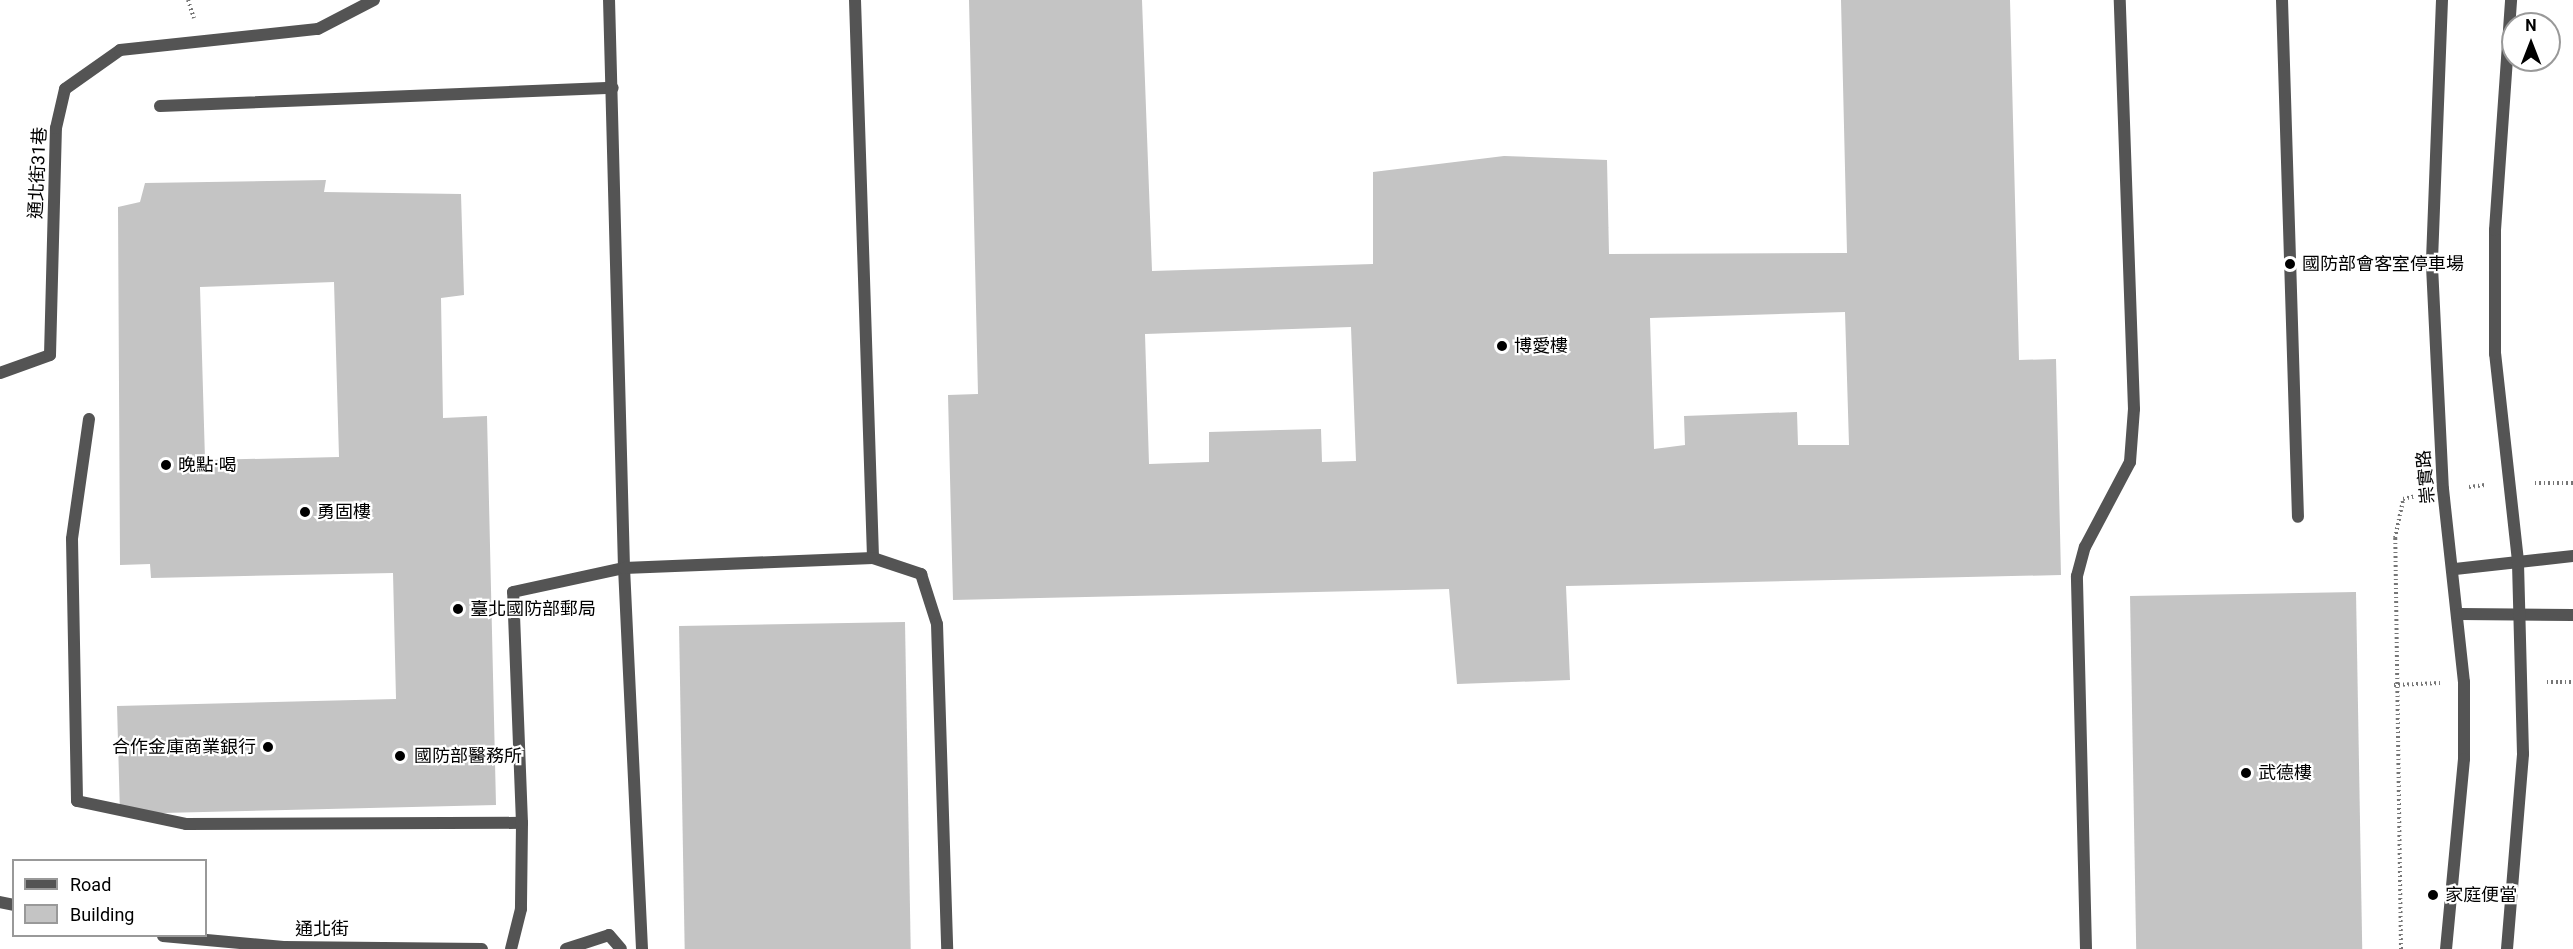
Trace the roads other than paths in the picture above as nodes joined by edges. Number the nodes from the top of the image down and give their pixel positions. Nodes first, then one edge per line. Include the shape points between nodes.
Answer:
1 (374, 0) edge
2 (609, 0) edge
3 (855, 0) edge
4 (2120, 0) edge
5 (2282, 0) edge
6 (2442, 0) edge
7 (2511, 0) edge
8 (613, 88) junction
9 (160, 106) dead end
10 (0, 373) edge
11 (89, 419) dead end
12 (2298, 517) dead end
13 (2573, 556) edge
14 (873, 558) junction
15 (2518, 561) junction
16 (624, 568) junction
17 (2455, 569) junction
18 (2460, 614) junction
19 (2573, 615) edge
20 (2521, 616) junction
21 (522, 822) junction
22 (174, 937) edge
23 (482, 949) edge
24 (511, 949) edge
25 (566, 949) edge
26 (621, 949) edge
27 (642, 949) edge
28 (947, 949) edge
29 (2086, 949) edge
30 (2446, 949) edge
31 (2506, 949) edge

1 - 10 street, 通北街31巷 via 318,29 120,50 65,89 56,128 50,356
2 - 8 street
3 - 14 street
4 - 29 street via 2134,410 2130,462 2085,547 2078,576
5 - 12 street
6 - 17 street, 崇實路 via 2432,266 2444,489
7 - 15 street via 2495,230 2495,354
8 - 9 street
8 - 16 street
11 - 21 street via 72,539 77,801 186,824
13 - 15 street
14 - 16 street
14 - 28 street via 921,574 936,624
15 - 17 street
15 - 20 street
16 - 21 street via 513,592
16 - 27 street
17 - 18 street, 崇實路
18 - 20 street
18 - 30 street, 崇實路 via 2464,759
19 - 20 street
20 - 31 street via 2523,754
21 - 24 street via 521,909
22 - 23 street, 通北街 via 284,947
25 - 26 street via 609,935

